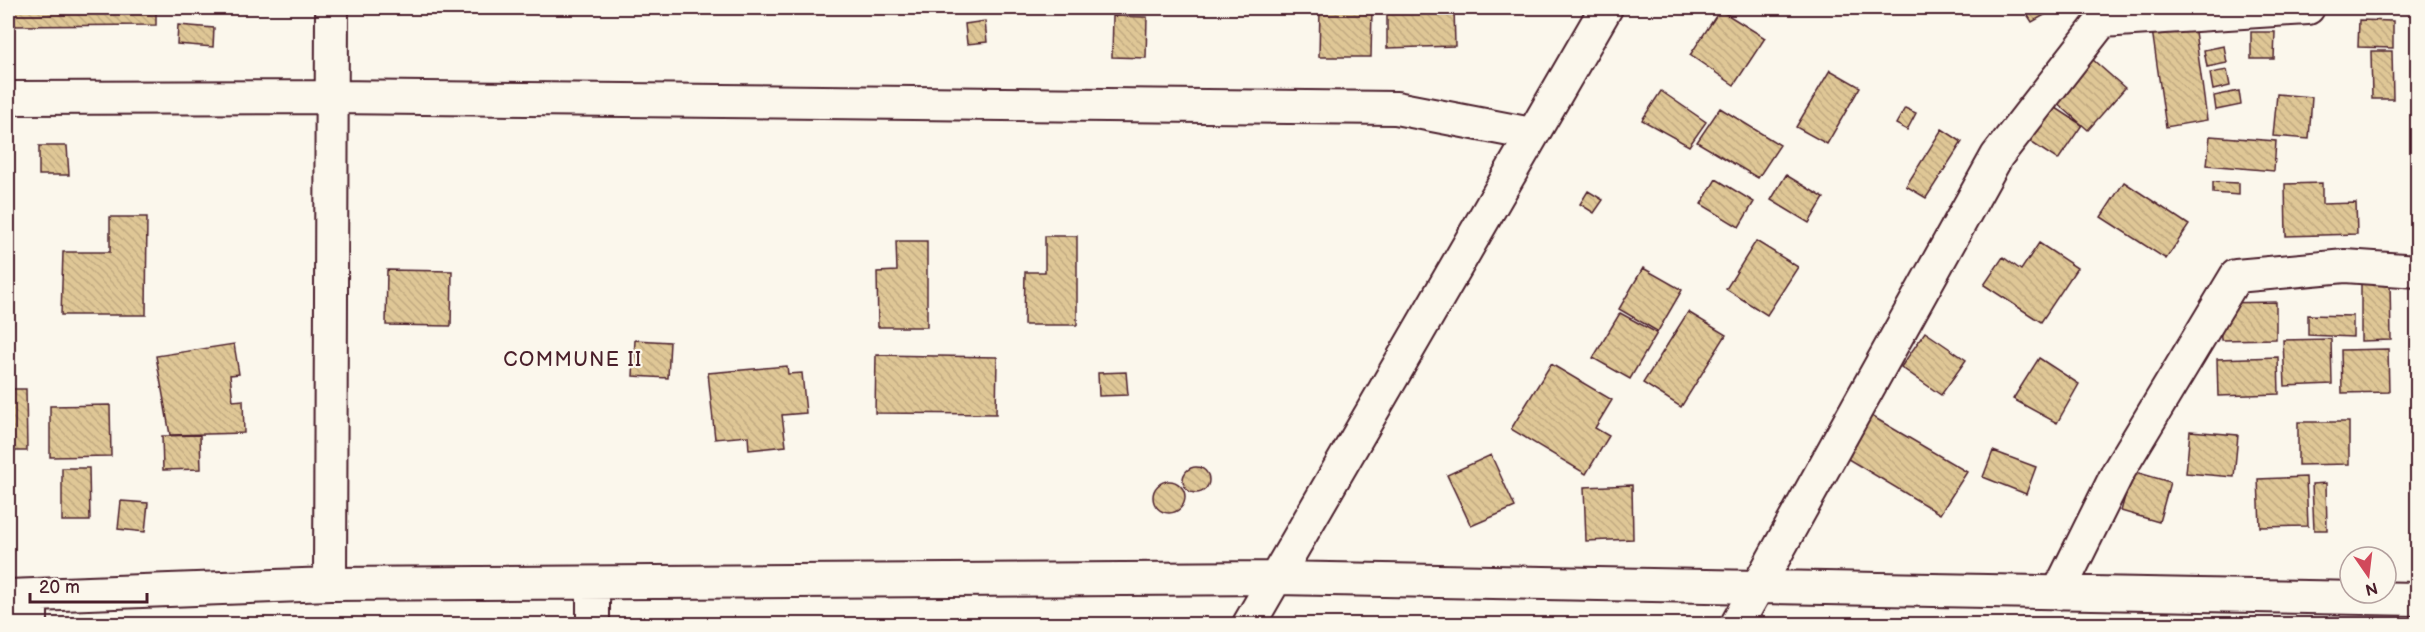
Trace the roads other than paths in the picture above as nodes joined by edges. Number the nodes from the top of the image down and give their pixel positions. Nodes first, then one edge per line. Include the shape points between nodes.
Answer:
1 (332, 8) edge
2 (1606, 8) edge
3 (2308, 8) edge
4 (332, 97) junction
5 (8, 98) edge
6 (1532, 134) junction
7 (2418, 271) edge
8 (1276, 578) junction
9 (593, 583) junction
10 (330, 584) junction
11 (1756, 587) junction
12 (2058, 592) junction
13 (2418, 598) edge
14 (23, 605) edge
15 (593, 624) edge
16 (1249, 624) edge
17 (1737, 624) edge

1 - 4 street
2 - 6 street
3 - 11 street via 2102,21 1997,156
4 - 5 street
4 - 6 street via 1396,108
4 - 10 street
6 - 8 street
7 - 12 street via 2345,266 2236,276 2118,472
8 - 9 street
8 - 11 street
8 - 16 street
9 - 10 street
9 - 15 street
10 - 14 street
11 - 12 street
11 - 17 street
12 - 13 street

